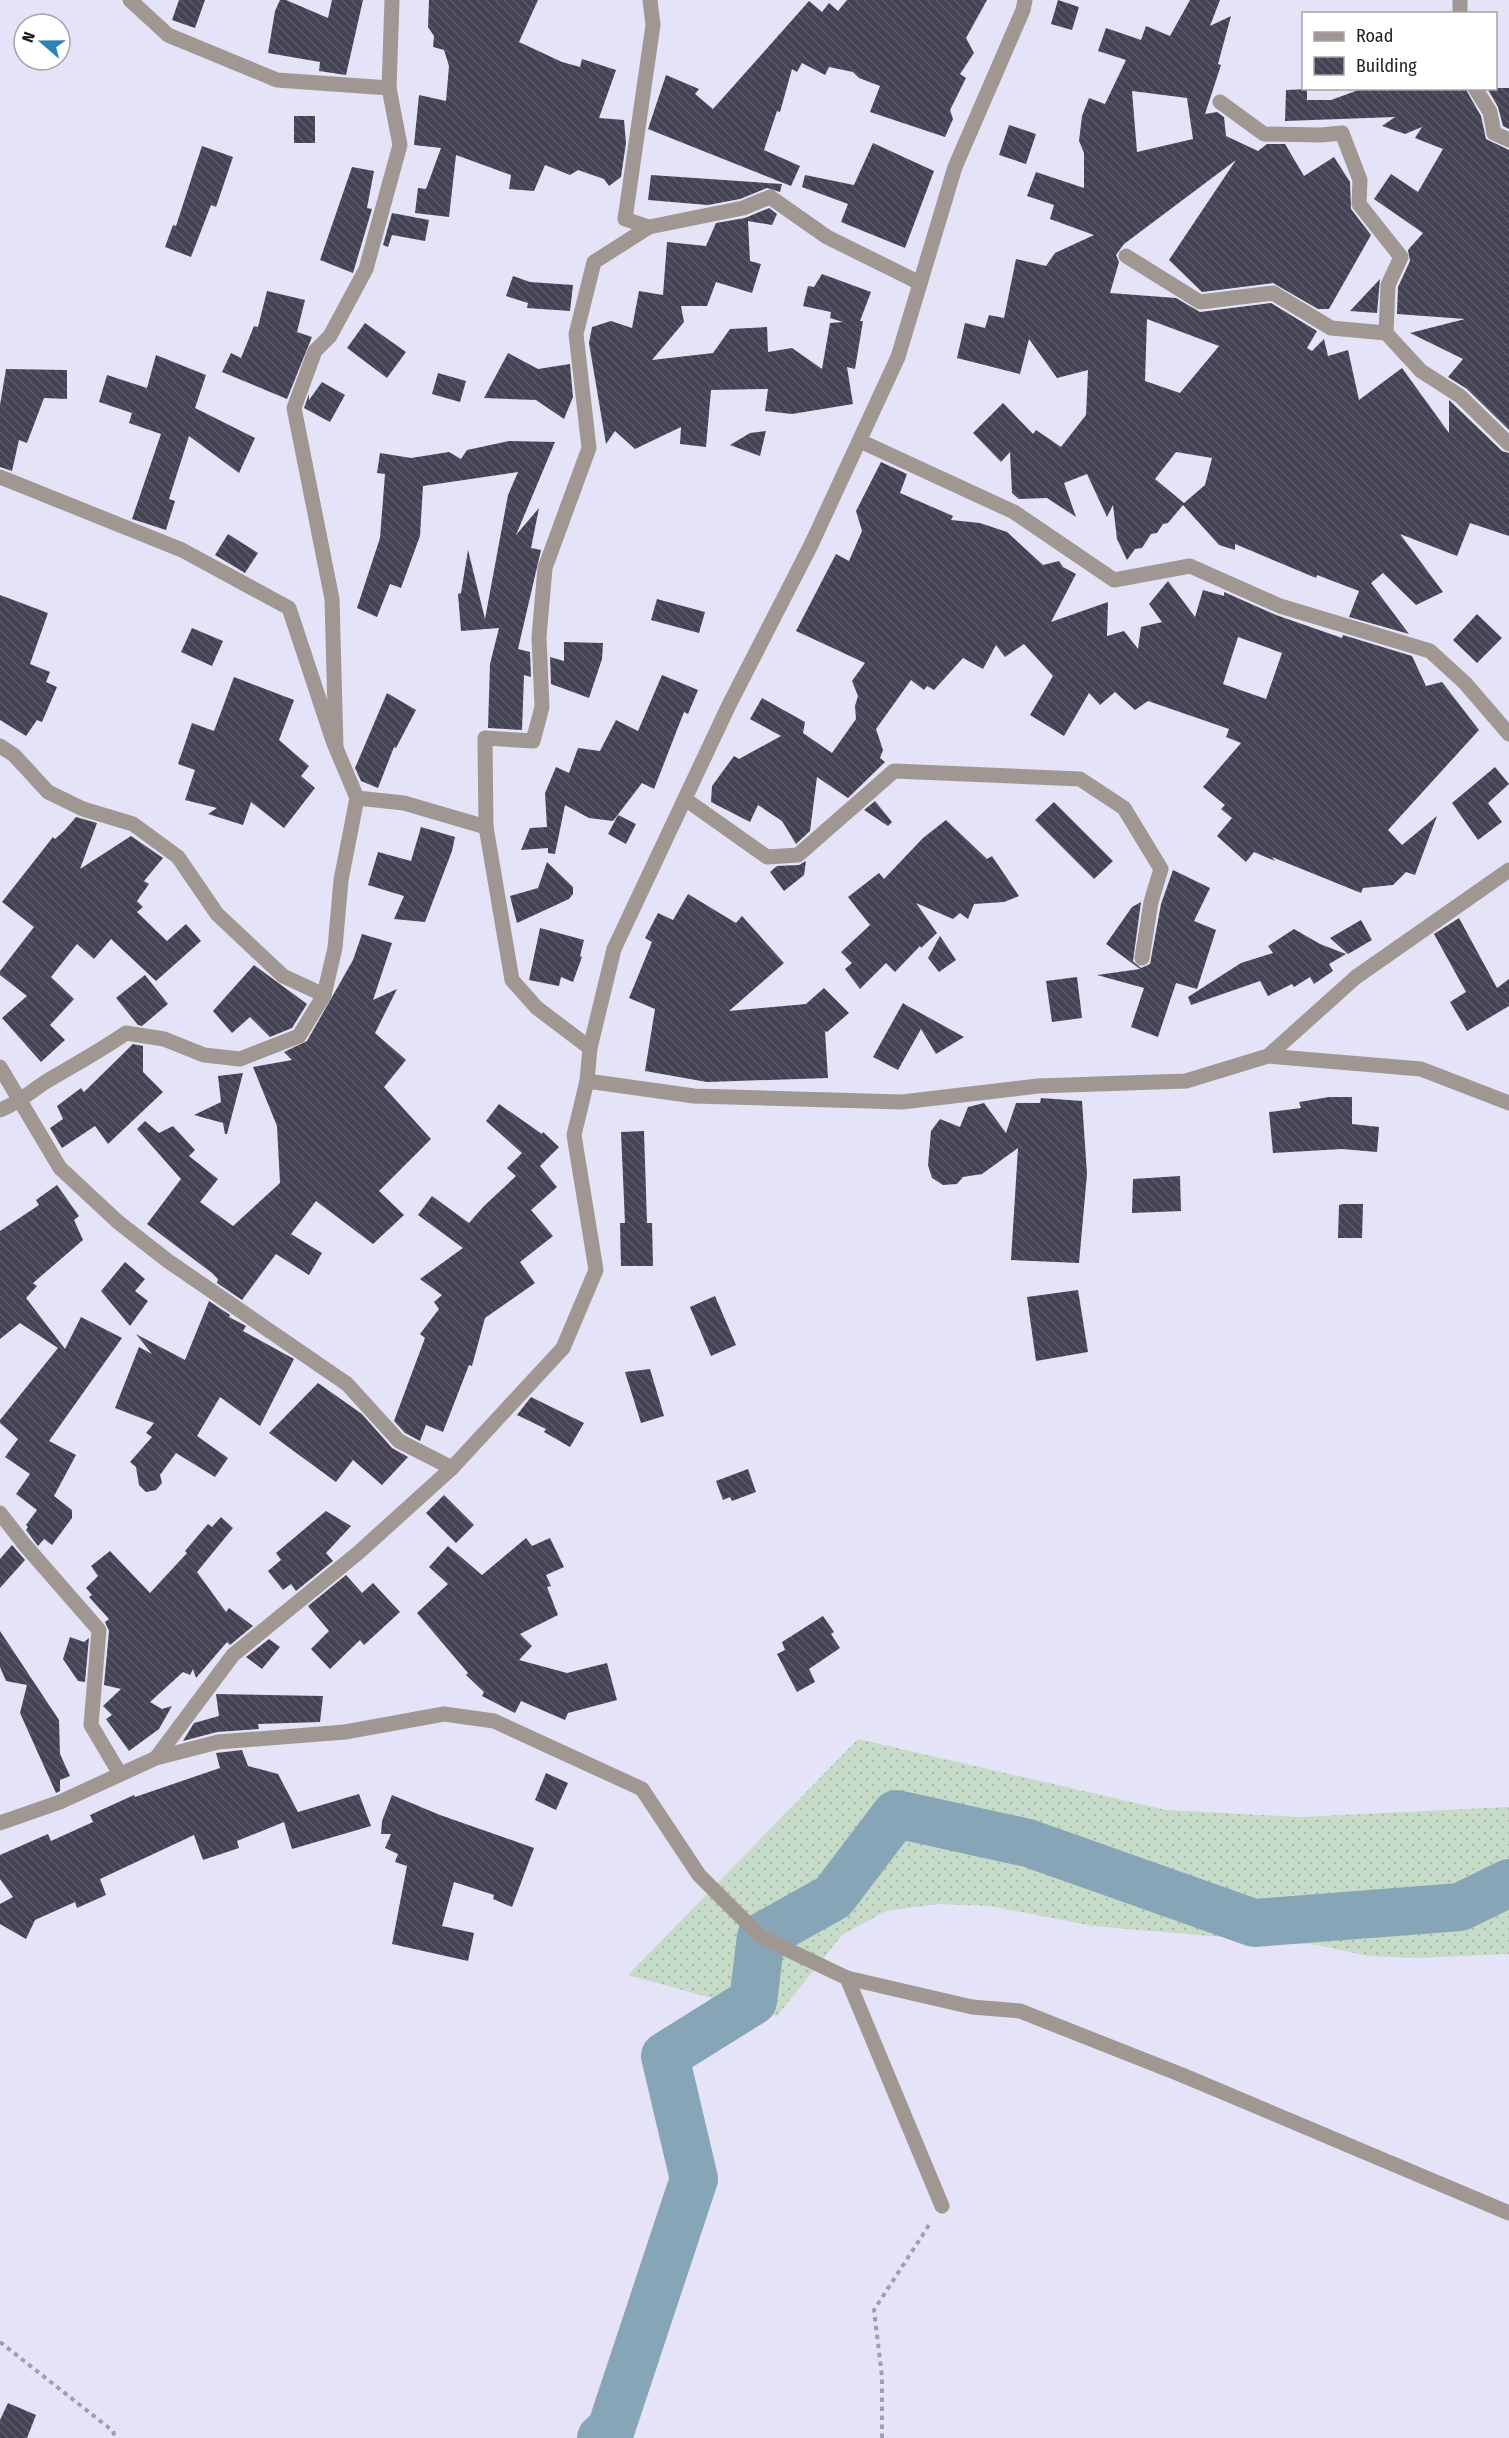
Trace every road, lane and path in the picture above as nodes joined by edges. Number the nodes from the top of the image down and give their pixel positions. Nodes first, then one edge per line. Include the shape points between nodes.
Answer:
1 (130, 0) edge
2 (392, 0) edge
3 (650, 0) edge
4 (1025, 0) edge
5 (389, 88) junction
6 (1476, 90) edge
7 (1220, 102) dead end
8 (1509, 140) edge
9 (649, 227) junction
10 (1126, 256) dead end
11 (920, 283) junction
12 (1386, 333) junction
13 (860, 441) junction
14 (1509, 444) edge
15 (0, 477) edge
16 (1509, 734) edge
17 (0, 746) edge
18 (336, 747) junction
19 (357, 798) junction
20 (685, 799) junction
21 (486, 827) junction
22 (1509, 870) edge
23 (1142, 958) dead end
24 (324, 995) junction
25 (590, 1048) junction
26 (1268, 1056) junction
27 (0, 1067) edge
28 (587, 1080) junction
29 (19, 1103) junction
30 (1509, 1103) edge
31 (0, 1110) edge
32 (452, 1468) junction
33 (0, 1513) edge
34 (156, 1758) junction
35 (120, 1774) junction
36 (0, 1823) edge
37 (847, 1978) junction
38 (942, 2206) joint
39 (1509, 2213) edge
40 (0, 2342) edge
41 (115, 2438) edge
42 (882, 2438) edge

1 - 5 street via 168,34 277,80
2 - 5 street
3 - 9 street via 653,25 625,219
4 - 11 street via 955,167
5 - 18 street via 400,145 366,269 330,336 315,351 294,408 332,598
6 - 8 street via 1490,112 1494,132
7 - 12 street via 1264,134 1342,133 1360,180 1359,204 1401,256 1388,285
9 - 11 street via 743,208 770,197 827,237
9 - 21 street via 594,262 576,334 589,448 545,568 539,637 542,707 533,741 485,738
10 - 12 street via 1200,302 1273,293 1332,328
11 - 13 street via 898,357
12 - 14 street via 1421,371 1460,396
13 - 16 street via 1014,512 1114,580 1190,566 1280,606 1430,651 1465,683
13 - 20 street
15 - 18 street via 182,549 289,608
17 - 24 street via 14,755 48,792 83,809 134,824 178,857 217,914 283,976
18 - 19 street
19 - 21 street via 404,803
19 - 24 street via 341,880 335,948
20 - 23 street via 767,857 798,855 894,771 1080,779 1124,808 1161,869
20 - 25 street via 614,949
21 - 25 street via 512,980 537,1008
22 - 26 street via 1356,977
24 - 29 street via 299,1036 240,1059 204,1055 164,1039 126,1033 88,1060 45,1082
25 - 28 street
26 - 28 street via 1186,1081 1038,1086 902,1102 694,1096
26 - 30 street via 1421,1068
27 - 29 street
28 - 32 street via 574,1135 596,1270 562,1348
29 - 31 street
29 - 32 street via 60,1168 117,1222 347,1384 399,1441
32 - 34 street via 358,1553 233,1655
33 - 35 street via 99,1630 91,1725
34 - 35 street
34 - 37 street via 218,1742 345,1732 444,1714 494,1721 642,1789 699,1875 761,1937
35 - 36 street via 60,1802
37 - 38 street
37 - 39 street via 972,2007 1020,2011
38 - 42 path via 874,2310 882,2377
40 - 41 path via 113,2431

